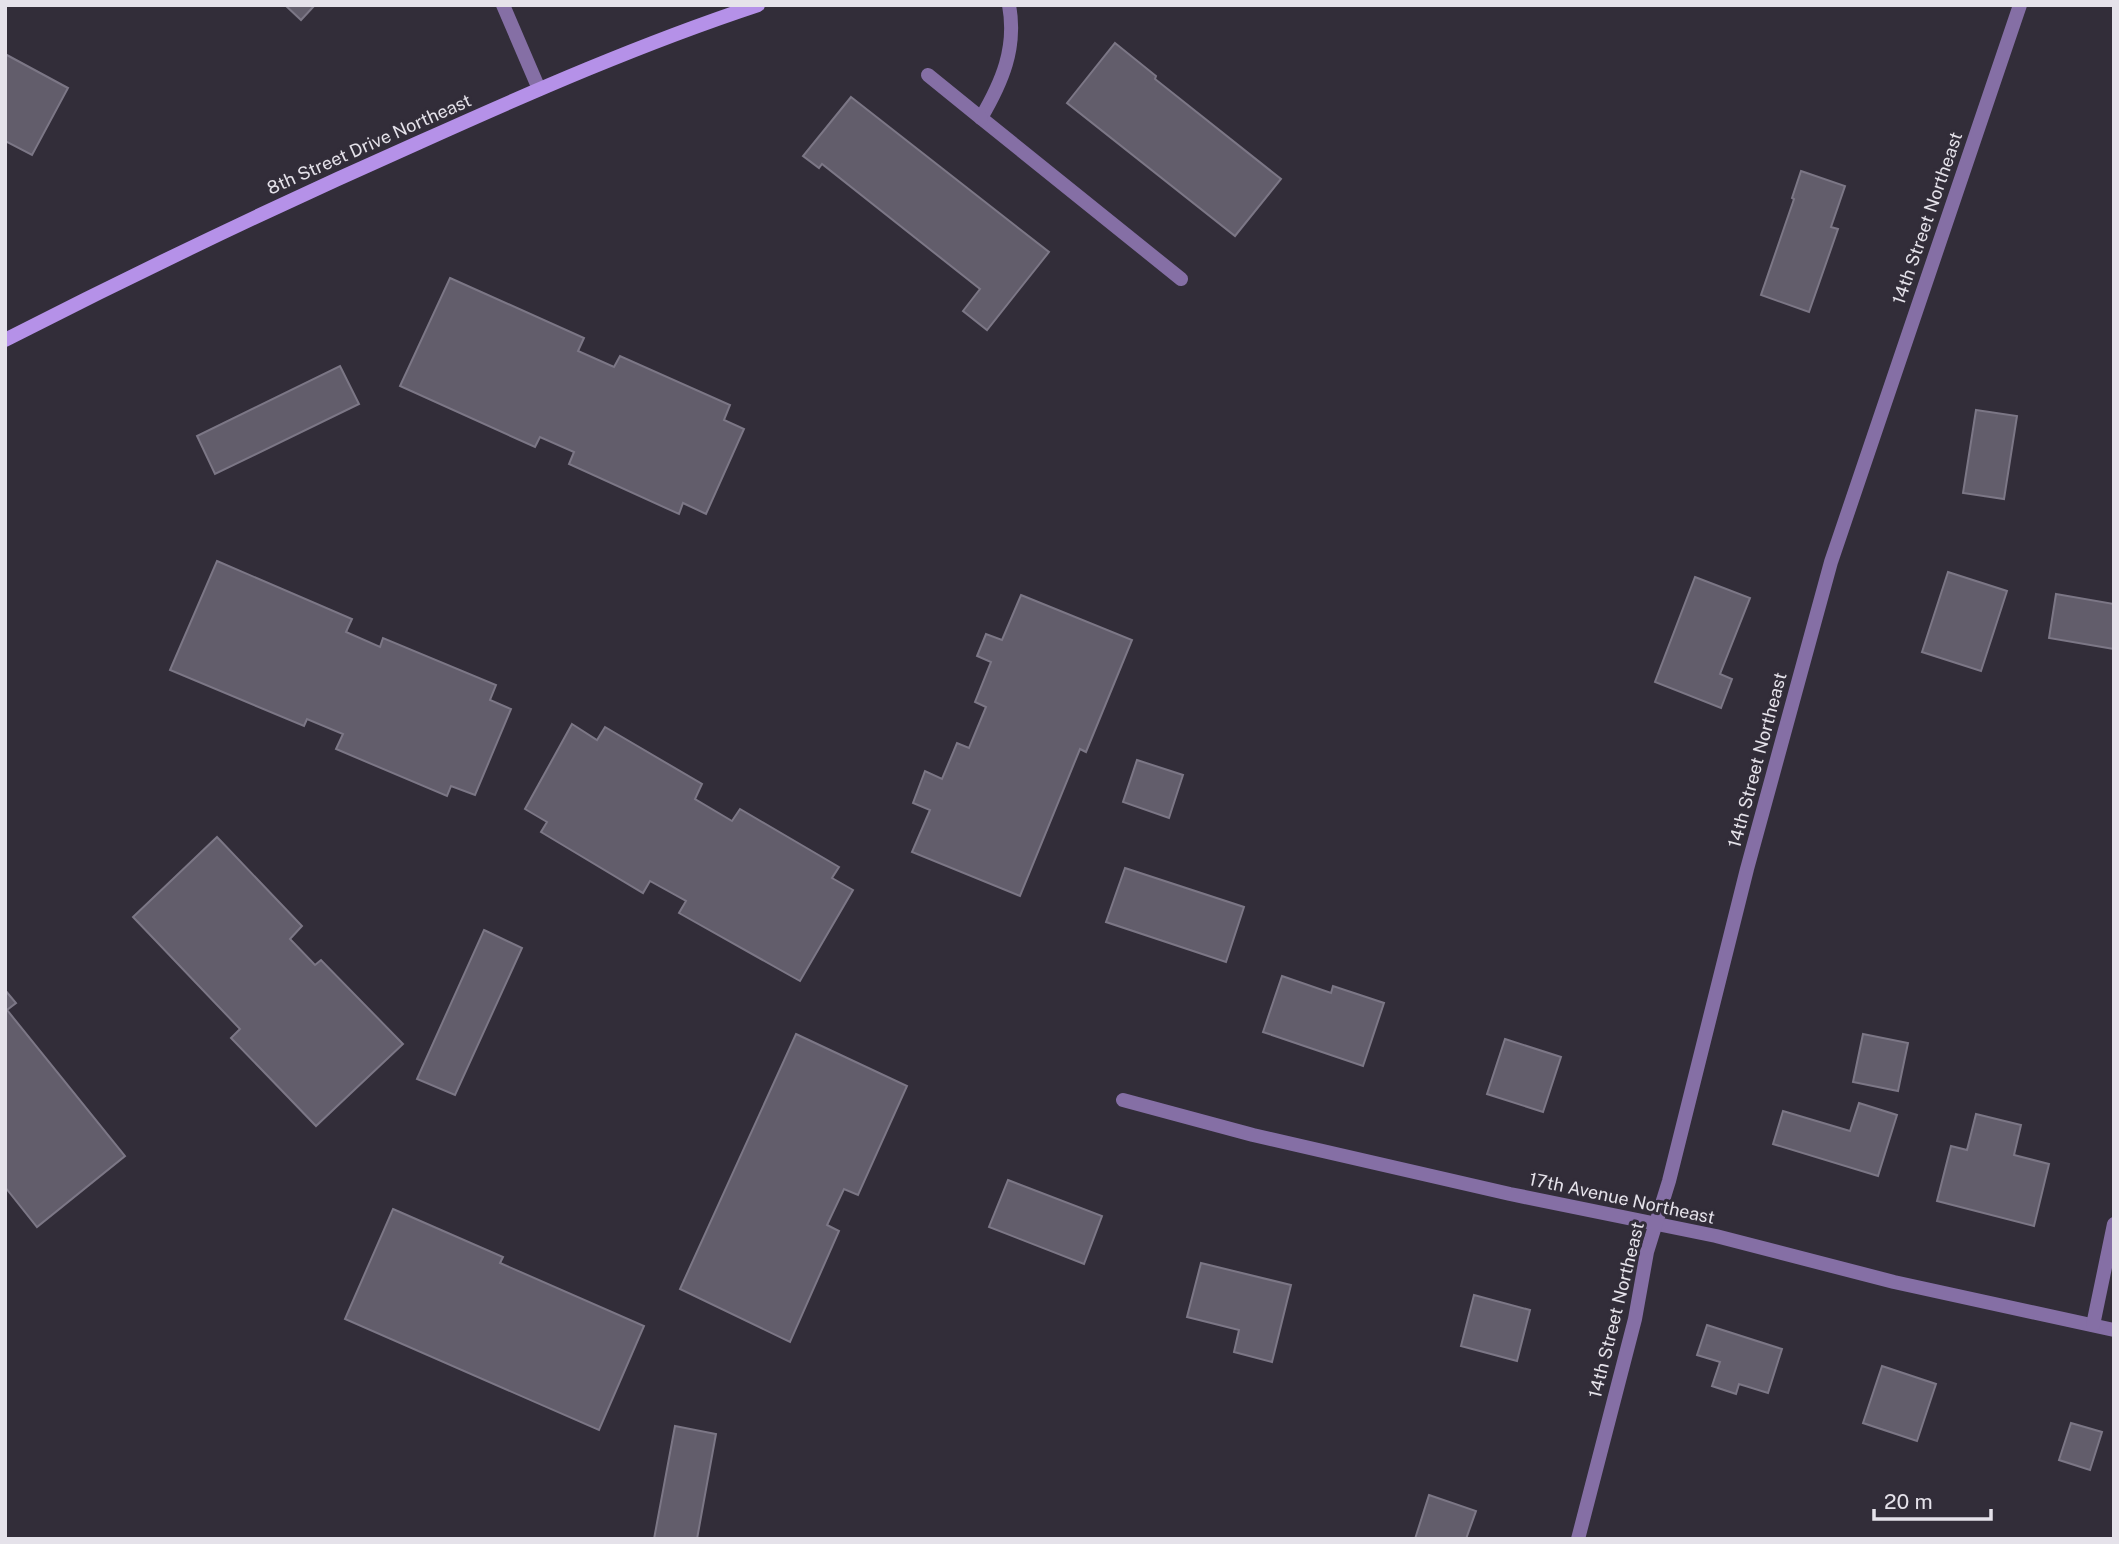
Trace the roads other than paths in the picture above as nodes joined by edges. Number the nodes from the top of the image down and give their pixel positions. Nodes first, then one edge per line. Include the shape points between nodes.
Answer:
1 (503, 5) edge
2 (758, 5) edge
3 (1009, 5) edge
4 (2020, 5) edge
5 (928, 75) dead end
6 (539, 89) junction
7 (981, 118) junction
8 (1181, 279) dead end
9 (5, 340) edge
10 (1122, 1100) dead end
11 (1656, 1224) junction
12 (2114, 1224) edge
13 (2093, 1325) junction
14 (2114, 1330) edge
15 (1578, 1539) edge

1 - 6 street
2 - 6 main road, 8th Street Drive Northeast
3 - 7 street via 1013,26 1007,65
4 - 11 street, 14th Street Northeast via 1831,562
5 - 7 street
6 - 9 main road, 8th Street Drive Northeast via 287,201
7 - 8 street
10 - 11 street, 17th Avenue Northeast via 1510,1195
11 - 13 street, 17th Avenue Northeast
11 - 15 street, 14th Street Northeast
12 - 13 street
13 - 14 street, 17th Avenue Northeast

